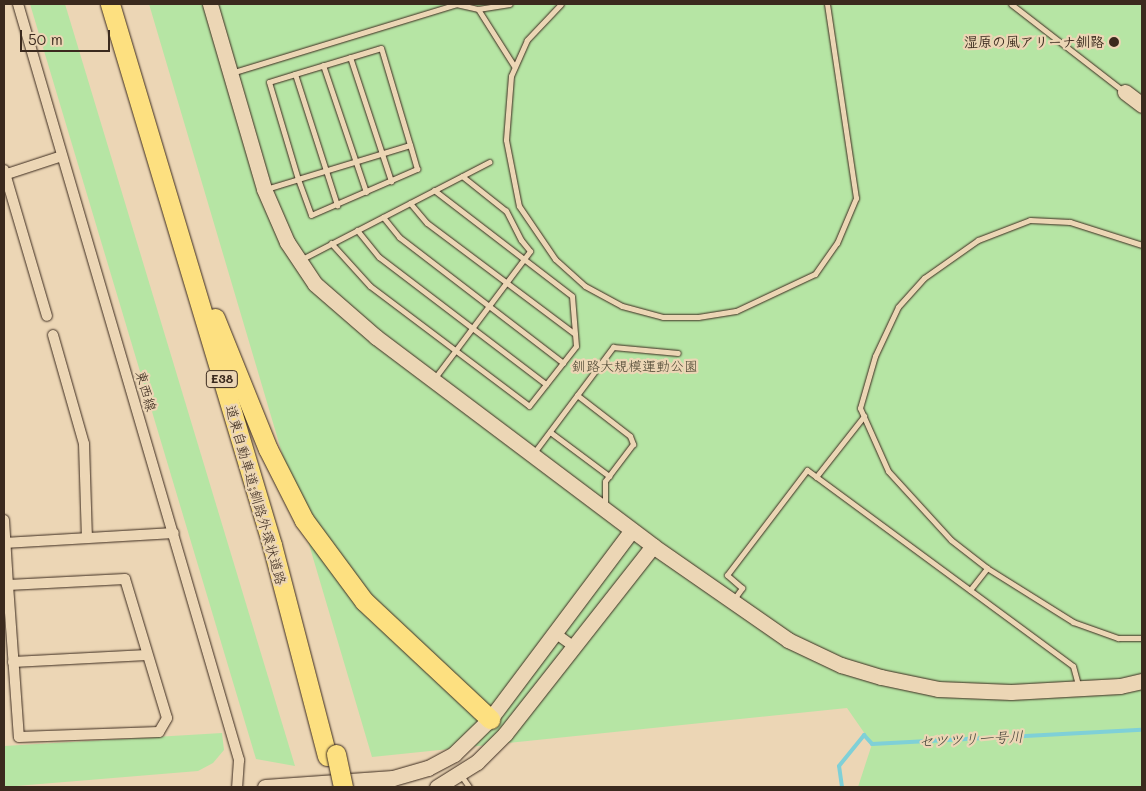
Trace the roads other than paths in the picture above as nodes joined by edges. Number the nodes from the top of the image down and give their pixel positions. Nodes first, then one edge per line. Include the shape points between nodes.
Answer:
1 (18, 4) edge
2 (110, 4) edge
3 (121, 4) edge
4 (210, 4) edge
5 (455, 4) edge
6 (510, 4) edge
7 (561, 4) edge
8 (827, 4) edge
9 (1012, 4) edge
10 (478, 9) junction
11 (350, 57) junction
12 (323, 65) junction
13 (514, 66) junction
14 (231, 73) junction
15 (295, 74) junction
16 (1125, 92) joint
17 (1142, 105) edge
18 (410, 144) junction
19 (383, 153) junction
20 (62, 156) junction
21 (356, 161) junction
22 (489, 162) dead end
23 (327, 170) junction
24 (4, 173) edge
25 (462, 176) junction
26 (298, 179) junction
27 (391, 181) junction
28 (264, 190) junction
29 (434, 190) junction
30 (366, 192) junction
31 (410, 203) junction
32 (337, 205) junction
33 (383, 217) junction
34 (357, 230) junction
35 (331, 243) junction
36 (1142, 245) edge
37 (524, 259) junction
38 (299, 260) junction
39 (506, 283) junction
40 (489, 305) junction
41 (47, 316) dead end
42 (216, 318) junction
43 (472, 328) junction
44 (575, 334) junction
45 (53, 335) dead end
46 (455, 351) junction
47 (678, 352) dead end
48 (563, 363) junction
49 (433, 380) junction
50 (546, 384) junction
51 (577, 395) junction
52 (864, 416) junction
53 (550, 432) junction
54 (533, 455) junction
55 (609, 476) junction
56 (816, 477) junction
57 (605, 510) junction
58 (4, 520) edge
59 (632, 530) junction
60 (174, 533) junction
61 (88, 537) junction
62 (4, 542) edge
63 (652, 546) junction
64 (987, 568) junction
65 (8, 585) junction
66 (970, 590) junction
67 (731, 603) junction
68 (555, 632) junction
69 (1142, 638) edge
70 (574, 646) junction
71 (147, 655) junction
72 (13, 662) junction
73 (1142, 681) edge
74 (513, 688) junction
75 (1079, 688) junction
76 (532, 701) junction
77 (490, 719) junction
78 (505, 734) junction
79 (332, 755) junction
80 (460, 774) junction
81 (394, 782) edge
82 (314, 786) edge
83 (237, 787) edge
84 (265, 787) edge
85 (334, 787) edge
86 (343, 787) edge
87 (437, 787) edge
88 (469, 787) edge

1 - 20 street, 東西線
2 - 79 highway, 道東自動車道;釧路外環状道路 / E38
3 - 42 highway, 道東自動車道;釧路外環状道路 / E38
4 - 14 street
5 - 10 lane
5 - 14 lane
6 - 10 lane
7 - 13 lane via 527,40
8 - 13 lane via 856,198 837,243 815,274 736,311 698,317 663,317 622,306 585,286 556,259 518,206 511,176 506,140
9 - 16 lane
10 - 13 lane
11 - 12 lane
11 - 18 lane via 381,48
11 - 19 lane
12 - 15 lane
12 - 21 lane
14 - 28 street
15 - 23 lane
15 - 26 lane via 269,82
16 - 17 street
18 - 19 lane
18 - 27 lane via 417,169
19 - 21 lane
19 - 27 lane
20 - 24 street
20 - 60 street, 東西線
21 - 23 lane
21 - 30 lane
22 - 25 lane
23 - 26 lane
23 - 32 lane
24 - 41 street
25 - 29 lane
25 - 37 lane via 506,210 530,251
26 - 28 lane
26 - 32 lane via 311,215
27 - 30 lane
28 - 38 street via 287,242
29 - 31 lane
29 - 37 lane
30 - 32 lane
31 - 33 lane
31 - 39 lane via 427,223
33 - 34 lane
33 - 40 lane via 399,237
34 - 35 lane
34 - 43 lane via 380,257
35 - 38 lane
35 - 46 lane via 370,286
36 - 52 lane via 1070,222 1030,220 978,240 924,278 898,307 875,356 860,408
37 - 39 lane
37 - 44 lane via 572,296
38 - 49 street via 315,284 337,306
39 - 40 lane
39 - 44 lane
40 - 43 lane
40 - 48 lane
42 - 77 highway via 268,449 304,520 364,601
42 - 79 highway, 道東自動車道;釧路外環状道路 / E38 via 304,621
43 - 46 lane
43 - 50 lane
44 - 48 lane via 576,346
45 - 61 street via 84,444
46 - 49 lane
46 - 50 lane via 530,406
47 - 51 lane via 613,347
48 - 50 lane
49 - 54 street
51 - 53 lane
51 - 55 lane via 630,436 633,444
52 - 56 lane
52 - 64 lane via 888,471 951,540
53 - 54 lane
53 - 55 lane
54 - 57 street
55 - 57 lane via 605,481
56 - 66 lane
56 - 67 lane via 807,470 727,575 742,588
57 - 59 street
58 - 62 street
59 - 63 street
59 - 68 street
60 - 61 street
60 - 83 street, 東西線 via 241,767
61 - 62 street
62 - 65 street
63 - 67 street
63 - 70 street
64 - 66 lane
64 - 69 lane via 1073,622 1118,638
65 - 71 street via 125,579
65 - 72 street
66 - 75 lane via 1074,666
67 - 75 street via 788,640 841,665 881,677 938,689 1011,692
68 - 70 street
68 - 74 street
70 - 76 street
71 - 72 street
71 - 72 street via 167,718 159,732 19,737
73 - 75 street
74 - 76 street
74 - 77 street
76 - 78 street
77 - 78 street
77 - 81 street via 454,754
78 - 80 street
79 - 85 highway, 道東自動車道;釧路外環状道路 / E38
79 - 86 highway, 道東自動車道;釧路外環状道路 / E38, bridge
80 - 87 street
80 - 88 lane
81 - 82 street
82 - 84 street

